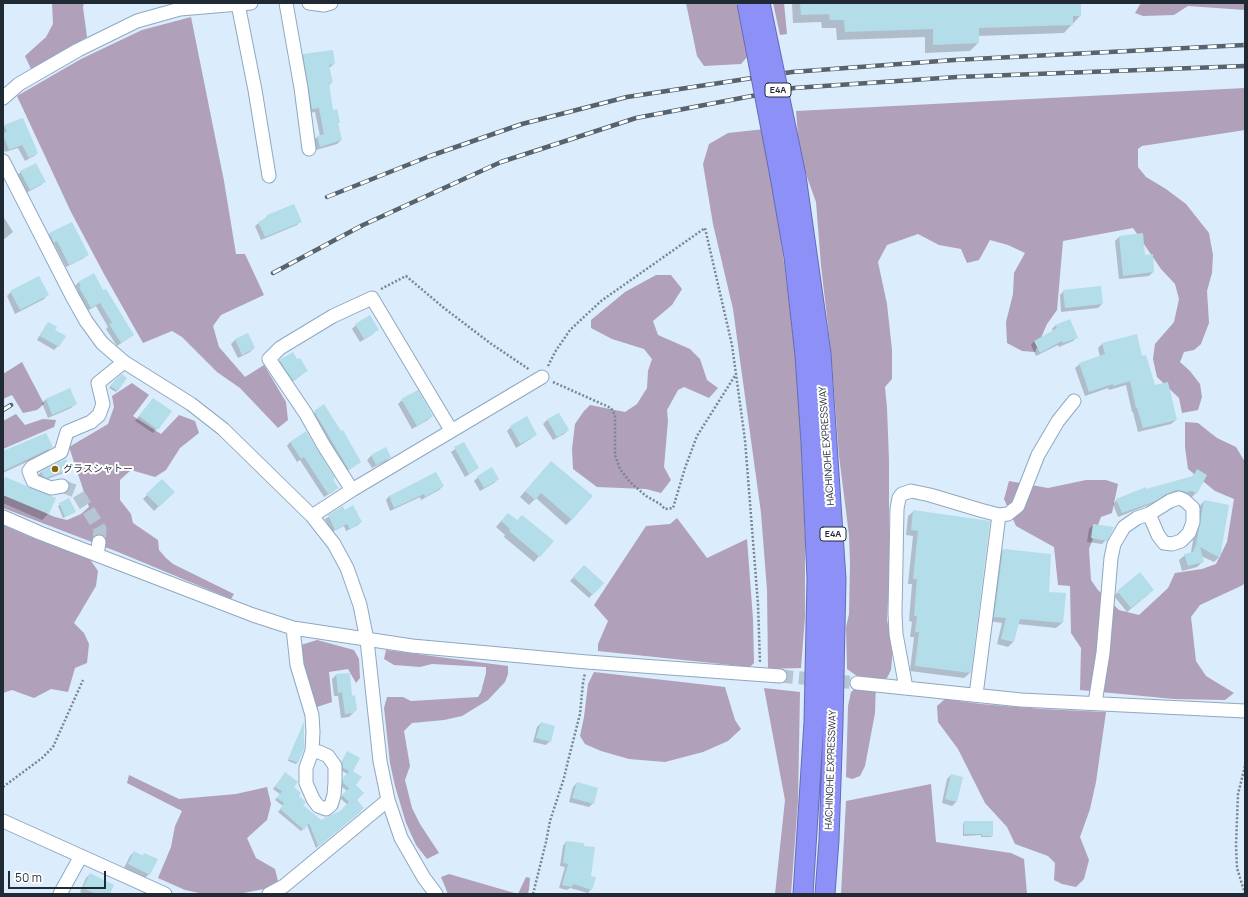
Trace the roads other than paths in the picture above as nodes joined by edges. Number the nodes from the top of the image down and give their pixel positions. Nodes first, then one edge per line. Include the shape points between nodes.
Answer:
1 (286, 3) edge
2 (308, 3) edge
3 (331, 3) edge
4 (747, 3) edge
5 (760, 3) edge
6 (245, 4) edge
7 (3, 98) edge
8 (309, 148) dead end
9 (3, 161) edge
10 (269, 176) dead end
11 (788, 176) junction
12 (124, 362) junction
13 (542, 377) road end
14 (1074, 401) dead end
15 (451, 430) junction
16 (62, 486) tunnel mouth
17 (352, 490) junction
18 (999, 514) junction
19 (1149, 514) dead end
20 (3, 516) edge
21 (312, 516) junction
22 (293, 628) junction
23 (367, 640) junction
24 (780, 676) tunnel mouth
25 (857, 683) tunnel mouth
26 (906, 688) junction
27 (976, 695) junction
28 (1095, 703) junction
29 (1245, 711) edge
30 (312, 750) dead end
31 (388, 800) junction
32 (3, 821) edge
33 (81, 856) junction
34 (60, 894) edge
35 (165, 894) edge
36 (269, 894) edge
37 (436, 894) edge
38 (803, 894) edge
39 (825, 894) edge

1 - 8 street
2 - 3 street
4 - 11 highway, HACHINOHE EXPRESSWAY / E4A, bridge
5 - 11 highway, HACHINOHE EXPRESSWAY / E4A, bridge
6 - 7 street via 180,9 137,21 78,50 19,84
6 - 10 street
9 - 12 street via 86,321 102,343
11 - 38 highway, HACHINOHE EXPRESSWAY / E4A via 805,355 816,578 814,722
11 - 39 highway, HACHINOHE EXPRESSWAY / E4A via 821,353 836,579 829,840
12 - 16 street via 98,383 103,404 99,415 92,422 67,432 61,452 28,471 33,481 51,488
12 - 21 street via 191,404 223,429
13 - 15 street
14 - 18 street via 1058,421 1038,455 1018,506 1008,514
15 - 17 street
15 - 17 street via 372,298 333,316 280,348 269,359
17 - 21 street
18 - 26 street via 911,491 899,498 896,634
18 - 27 street
19 - 28 street via 1124,527 1114,544 1103,653
20 - 22 street via 40,533 98,548 253,615
21 - 23 street via 334,544 347,568 360,605
22 - 23 street
22 - 30 street via 297,666 312,715
23 - 24 street via 588,662
23 - 31 street via 376,735
25 - 26 street
26 - 27 street
27 - 28 street
28 - 29 street
31 - 36 street via 284,886
31 - 37 street via 401,838
32 - 33 street
33 - 34 street
33 - 35 street

